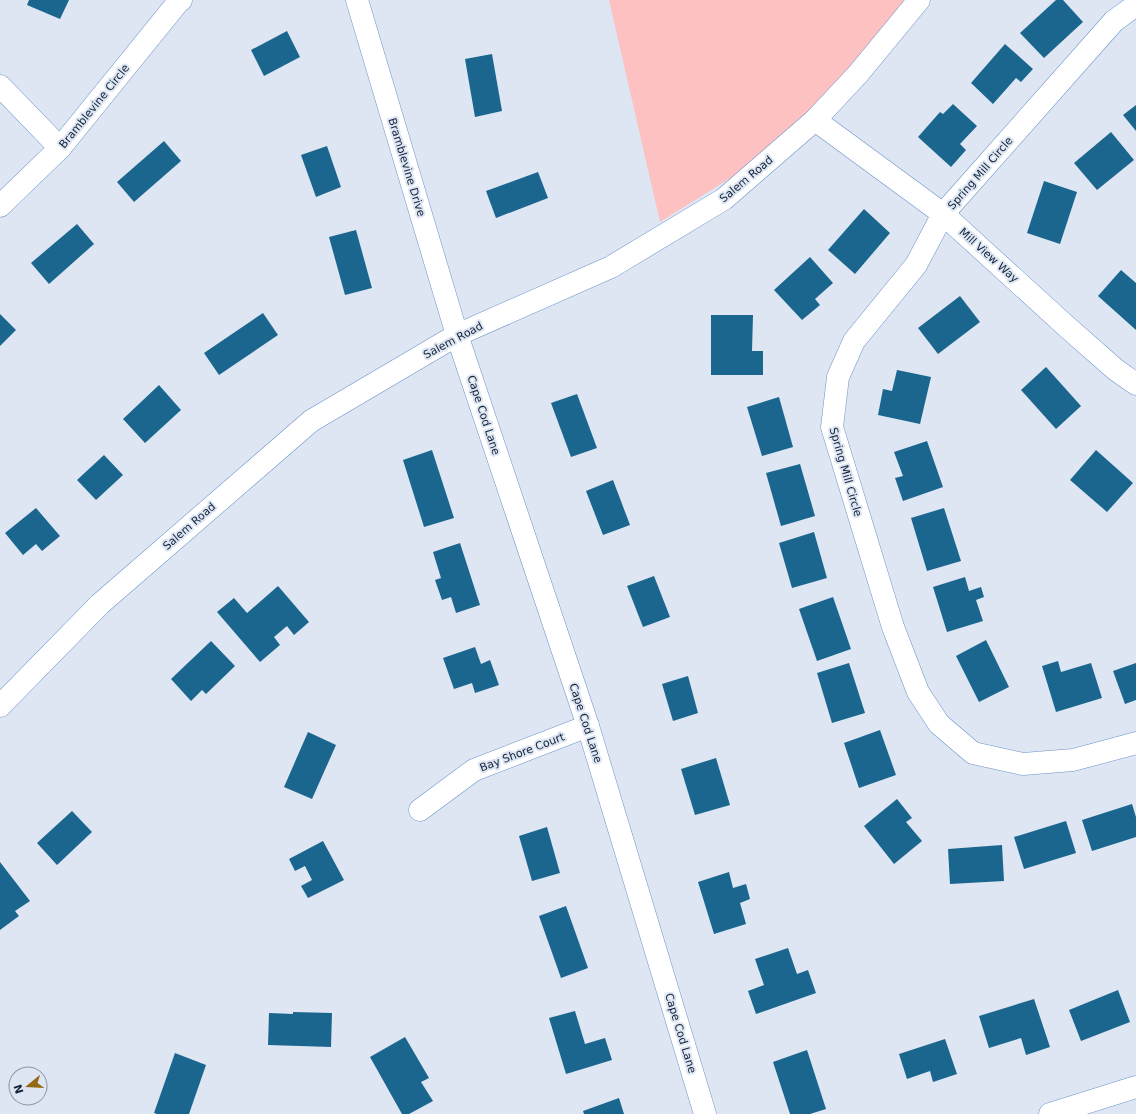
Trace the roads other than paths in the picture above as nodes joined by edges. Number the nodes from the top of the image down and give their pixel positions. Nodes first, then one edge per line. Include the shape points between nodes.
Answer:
1 (181, 0) edge
2 (357, 0) edge
3 (919, 0) edge
4 (1136, 5) edge
5 (0, 86) edge
6 (816, 120) junction
7 (60, 148) junction
8 (0, 206) edge
9 (943, 214) junction
10 (457, 335) junction
11 (1136, 384) edge
12 (0, 706) edge
13 (588, 726) junction
14 (1136, 743) edge
15 (420, 810) dead end
16 (1136, 1087) edge
17 (705, 1114) edge
18 (1050, 1114) edge

1 - 7 street, Bramblevine Circle
2 - 10 street, Bramblevine Drive
3 - 6 street, Salem Road
4 - 9 street, Spring Mill Circle via 1114,21
5 - 7 street
6 - 9 street, Mill View Way
6 - 10 street, Salem Road via 724,199 611,267
7 - 8 street, Bramblevine Circle
9 - 11 street, Mill View Way via 1066,326
9 - 14 street, Spring Mill Circle via 916,265 854,341 838,377 832,427 893,627 918,692 939,724 973,754 1023,764 1073,760
10 - 12 street, Salem Road via 311,421 100,604
10 - 13 street, Cape Cod Lane
13 - 15 street, Bay Shore Court via 474,770
13 - 17 street, Cape Cod Lane
16 - 18 street

